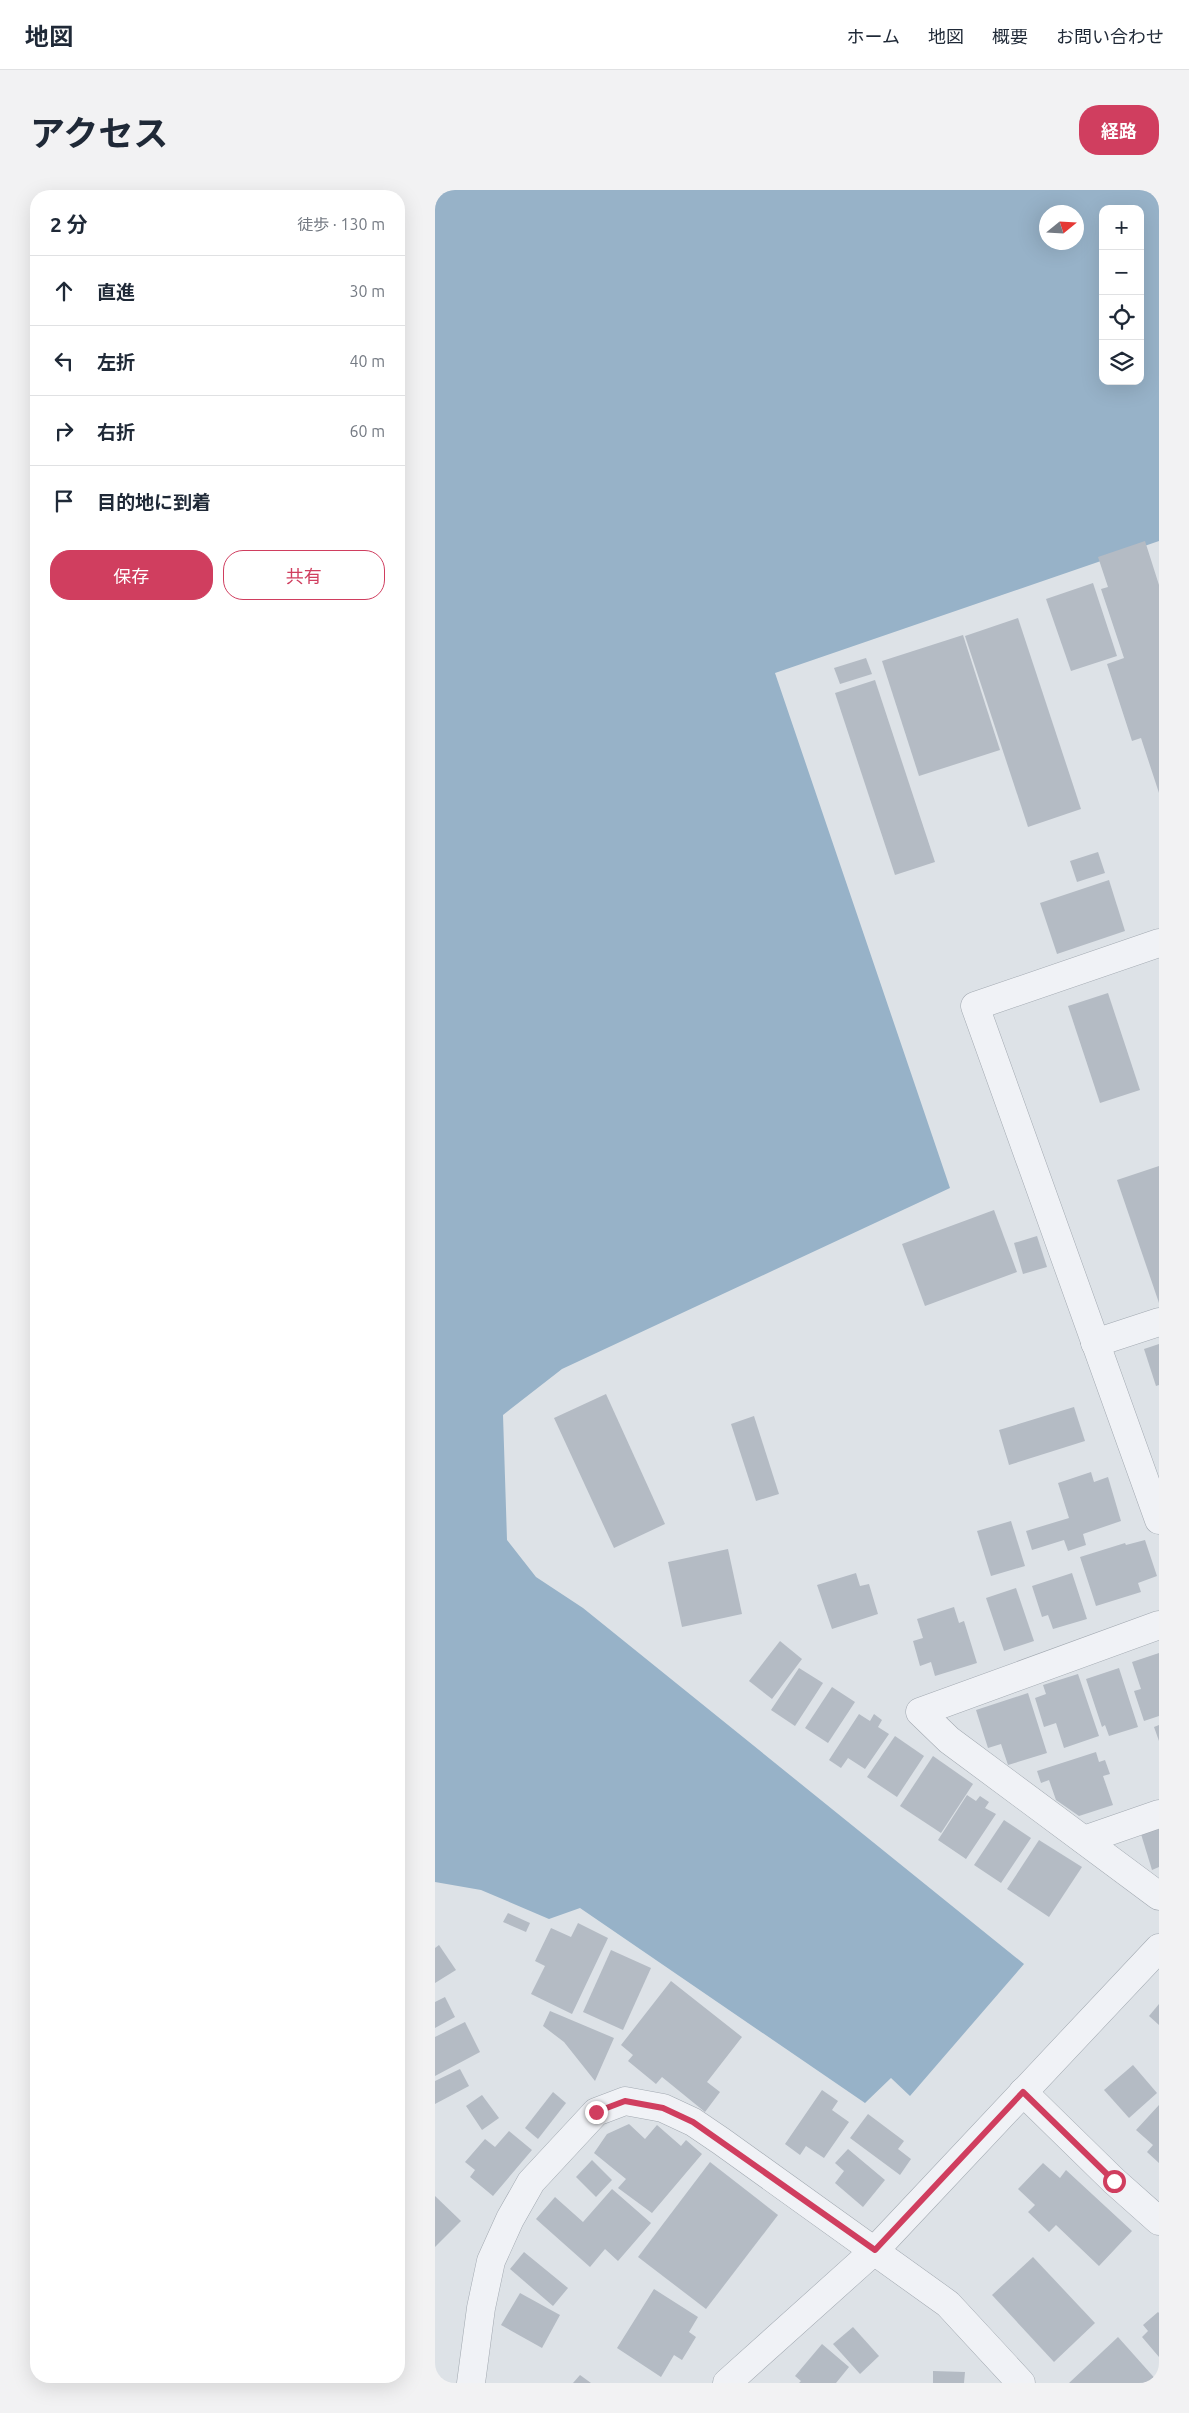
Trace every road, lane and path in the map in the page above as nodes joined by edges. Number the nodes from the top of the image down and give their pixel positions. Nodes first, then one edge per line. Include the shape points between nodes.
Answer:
1 (1159, 943) edge
2 (1159, 1322) edge
3 (1095, 1343) junction
4 (1159, 1520) edge
5 (1159, 1625) edge
6 (1159, 1814) edge
7 (1084, 1840) junction
8 (1159, 1896) edge
9 (1159, 1948) edge
10 (1023, 2092) junction
11 (1159, 2222) edge
12 (875, 2250) junction
13 (471, 2383) edge
14 (727, 2383) edge
15 (1021, 2383) edge

1 - 3 street via 975,1006
2 - 3 street
3 - 4 street
5 - 7 street via 920,1712 949,1740
6 - 7 street
7 - 8 street
9 - 10 street
10 - 11 street
10 - 12 street
12 - 13 street via 693,2122 663,2108 625,2101 596,2112 531,2182 510,2218 491,2261
12 - 14 street
12 - 15 street via 948,2304

